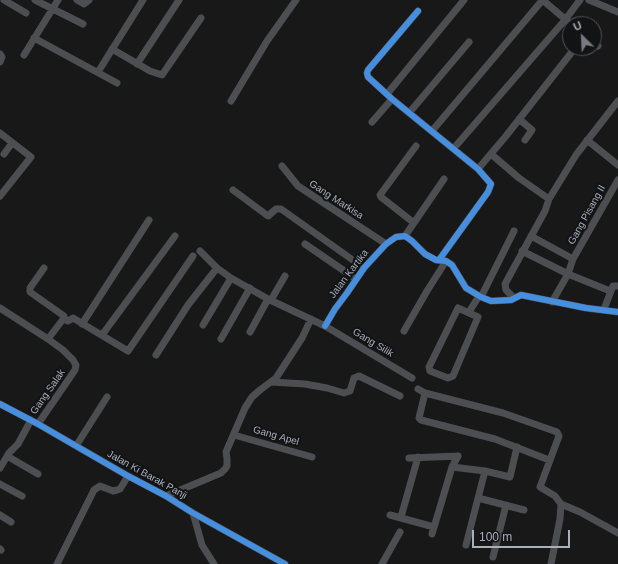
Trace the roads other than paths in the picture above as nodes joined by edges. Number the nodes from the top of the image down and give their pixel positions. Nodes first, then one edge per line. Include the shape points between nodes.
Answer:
1 (4, 0) edge
2 (35, 0) edge
3 (58, 0) edge
4 (78, 0) edge
5 (89, 0) edge
6 (143, 0) edge
7 (179, 0) edge
8 (296, 0) edge
9 (464, 0) edge
10 (580, 0) edge
11 (589, 0) edge
12 (53, 10) junction
13 (418, 11) dead end
14 (618, 12) edge
15 (26, 13) dead end
16 (571, 16) edge
17 (562, 17) edge
18 (201, 18) dead end
19 (83, 24) dead end
20 (562, 29) edge
21 (34, 38) junction
22 (469, 42) dead end
23 (112, 49) junction
24 (24, 55) dead end
25 (569, 56) edge
26 (137, 64) junction
27 (98, 72) junction
28 (118, 83) dead end
29 (389, 97) junction
30 (231, 101) dead end
31 (618, 101) edge
32 (409, 113) junction
33 (519, 119) junction
34 (372, 122) dead end
35 (432, 131) junction
36 (0, 133) edge
37 (525, 140) dead end
38 (587, 140) junction
39 (12, 143) junction
40 (416, 146) dead end
41 (454, 148) junction
42 (4, 154) dead end
43 (491, 154) junction
44 (618, 165) edge
45 (282, 166) dead end
46 (478, 169) junction
47 (444, 180) dead end
48 (618, 180) edge
49 (2, 189) edge
50 (233, 190) dead end
51 (0, 196) edge
52 (549, 199) junction
53 (149, 220) dead end
54 (414, 222) junction
55 (514, 232) dead end
56 (175, 236) dead end
57 (405, 236) junction
58 (531, 236) junction
59 (305, 244) dead end
60 (386, 244) junction
61 (200, 250) dead end
62 (522, 251) junction
63 (193, 256) dead end
64 (573, 259) junction
65 (443, 260) junction
66 (44, 268) dead end
67 (216, 268) junction
68 (364, 268) junction
69 (568, 274) junction
70 (285, 276) dead end
71 (231, 278) junction
72 (356, 279) junction
73 (618, 286) edge
74 (250, 288) junction
75 (610, 291) junction
76 (480, 297) junction
77 (512, 299) junction
78 (269, 300) junction
79 (552, 302) junction
80 (0, 308) edge
81 (604, 309) junction
82 (469, 312) junction
83 (618, 312) edge
84 (64, 319) junction
85 (311, 319) junction
86 (82, 324) junction
87 (203, 325) dead end
88 (325, 326) junction
89 (404, 331) dead end
90 (250, 332) dead end
91 (102, 335) junction
92 (48, 338) junction
93 (221, 339) dead end
94 (156, 355) dead end
95 (412, 378) dead end
96 (271, 382) junction
97 (418, 390) dead end
98 (425, 393) junction
99 (400, 396) dead end
100 (107, 397) dead end
101 (0, 404) edge
102 (35, 422) junction
103 (234, 435) junction
104 (76, 446) junction
105 (518, 448) junction
106 (7, 456) junction
107 (312, 457) dead end
108 (418, 457) junction
109 (409, 458) dead end
110 (549, 460) junction
111 (452, 467) junction
112 (0, 468) edge
113 (485, 471) junction
114 (38, 474) dead end
115 (128, 476) junction
116 (0, 484) edge
117 (22, 496) dead end
118 (166, 496) junction
119 (478, 498) junction
120 (561, 504) junction
121 (506, 505) junction
122 (524, 510) dead end
123 (193, 513) junction
124 (0, 515) edge
125 (390, 515) dead end
126 (400, 518) junction
127 (11, 522) dead end
128 (400, 532) dead end
129 (618, 533) edge
130 (466, 545) dead end
131 (493, 557) dead end
132 (57, 564) edge
133 (214, 564) edge
134 (285, 564) edge
135 (382, 564) edge
136 (551, 564) edge

1 - 15 street
2 - 12 street
3 - 12 street
4 - 5 street via 85,4
6 - 23 street
7 - 26 street
8 - 30 street via 267,41
9 - 29 street
10 - 16 street
11 - 14 street
12 - 19 street
12 - 21 street
13 - 29 street via 368,70 368,77
17 - 35 street via 542,1
18 - 26 street via 164,74 160,75
20 - 41 street
21 - 24 street
21 - 27 street
22 - 32 street
23 - 26 street
23 - 27 street
25 - 33 street
27 - 28 street
29 - 32 street
29 - 34 street
31 - 38 street
32 - 35 street
33 - 37 street via 532,130
33 - 43 street
35 - 41 street
36 - 39 street
38 - 44 street
38 - 52 street
39 - 42 street
39 - 49 street via 31,157
40 - 54 street via 380,195
41 - 46 street
43 - 46 street
43 - 52 street
45 - 60 street, Gang Markisa via 298,186
46 - 65 street via 490,182 490,187
47 - 54 street
48 - 64 street, Gang Pisang II
49 - 51 street
50 - 68 street via 268,216 276,209 281,209
52 - 58 street
53 - 86 street
54 - 57 street
55 - 76 street
56 - 91 street
57 - 60 street, Jalan Kartika via 396,237
57 - 65 street via 425,254 436,260
58 - 62 street
58 - 64 street
59 - 72 street
60 - 68 street, Jalan Kartika
61 - 67 street
62 - 69 street
62 - 77 street via 505,284
63 - 91 street via 128,351
64 - 69 street, Gang Pisang II
65 - 76 street via 452,265 466,288
65 - 89 street
66 - 84 street via 29,291 64,316
67 - 71 street
67 - 94 street via 188,305
68 - 72 street, Jalan Kartika
69 - 75 street
69 - 79 street, Gang Pisang II
70 - 78 street
71 - 74 street
71 - 87 street
72 - 88 street, Jalan Kartika
73 - 75 street via 614,285
74 - 78 street
74 - 93 street
75 - 81 street
76 - 77 street via 491,301
76 - 82 street
77 - 79 street via 521,295
78 - 85 street
78 - 90 street
79 - 81 street
80 - 92 street
81 - 83 street
82 - 82 street via 477,316 478,320 453,376 448,378 430,371 429,368 457,309
84 - 86 street via 68,321 73,318
84 - 92 street
85 - 88 street
85 - 96 street via 302,338
86 - 91 street
88 - 95 street, Gang Silik
92 - 102 street, Gang Salak via 76,365 75,370
96 - 99 street via 305,384 344,393 350,391 354,378 359,376
96 - 103 street via 252,397
97 - 98 street
98 - 105 street via 419,418 421,420 495,439
98 - 110 street via 503,413 557,432 558,436
100 - 104 street
101 - 102 street, Jalan Ki Barak Panji
102 - 104 street, Jalan Ki Barak Panji
102 - 106 street
103 - 107 street, Gang Apel
103 - 118 street via 226,452 227,466 222,473
104 - 115 street, Jalan Ki Barak Panji
105 - 110 street
105 - 113 street via 510,477
106 - 112 street
106 - 114 street
108 - 109 street
108 - 111 street via 458,456
108 - 126 street
110 - 120 street via 540,487 555,496
111 - 113 street
111 - 126 street via 433,530
113 - 119 street
115 - 118 street, Jalan Ki Barak Panji
115 - 132 street via 120,489 113,491 100,486 94,490
116 - 117 street
118 - 123 street, Jalan Ki Barak Panji
119 - 121 street
119 - 130 street
120 - 129 street
120 - 136 street
121 - 122 street
121 - 131 street
123 - 133 street via 202,545
123 - 134 street, Jalan Ki Barak Panji
124 - 127 street
125 - 126 street
128 - 135 street

